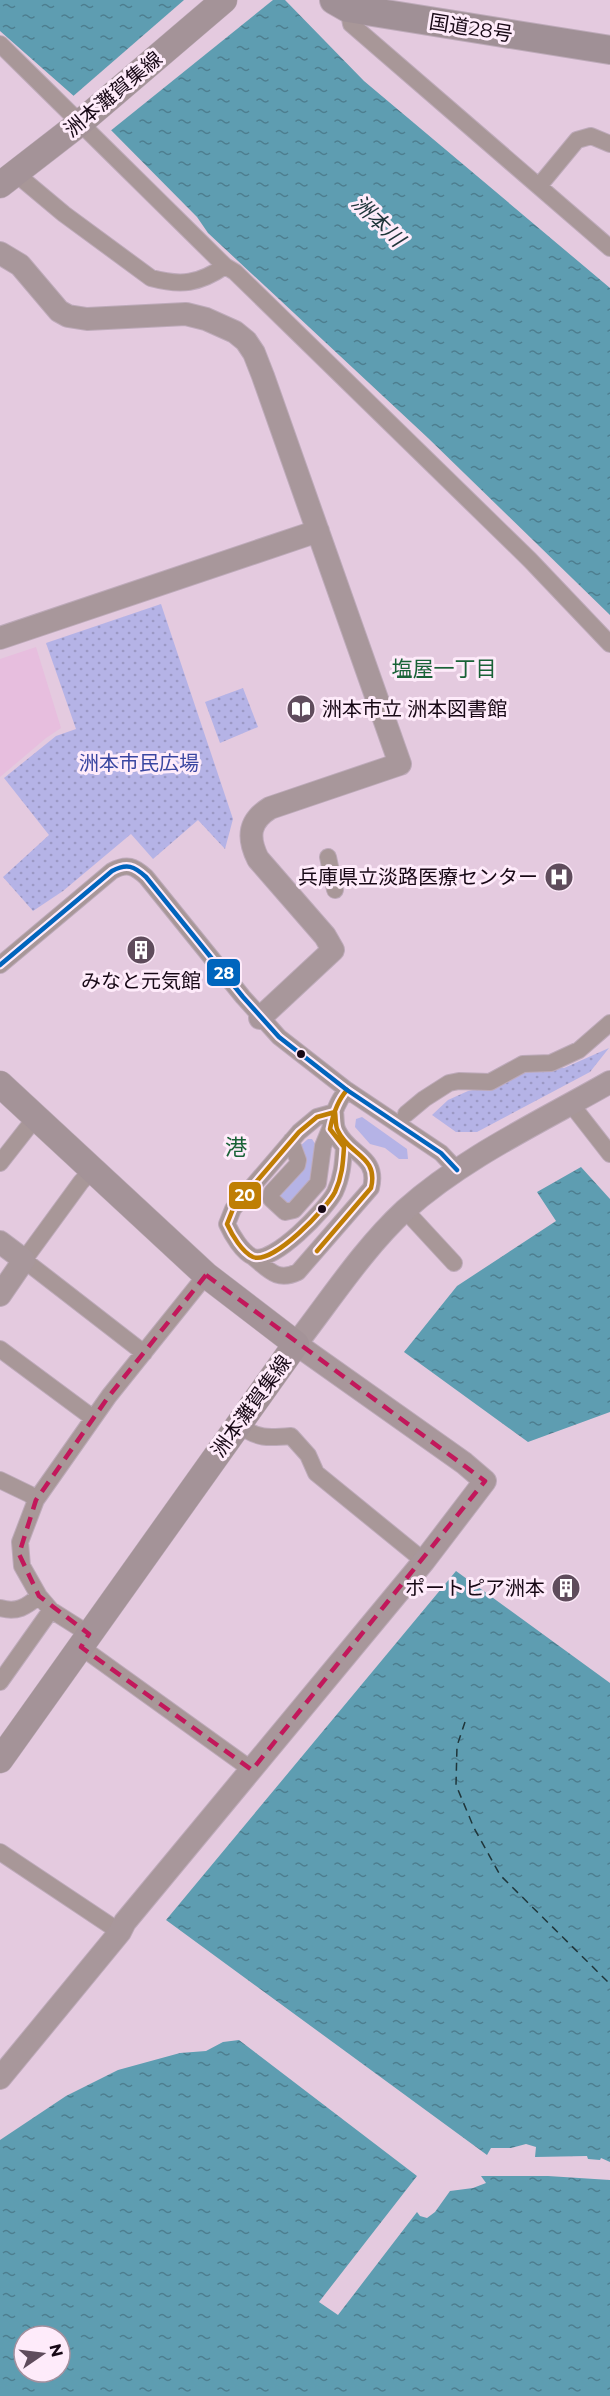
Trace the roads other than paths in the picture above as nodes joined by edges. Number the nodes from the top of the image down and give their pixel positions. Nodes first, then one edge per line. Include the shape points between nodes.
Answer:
1 (224, 0) edge
2 (341, 4) edge
3 (0, 44) edge
4 (609, 50) edge
5 (80, 123) junction
6 (610, 144) edge
7 (8, 179) edge
8 (540, 186) junction
9 (610, 248) edge
10 (0, 253) edge
11 (225, 266) junction
12 (318, 531) junction
13 (0, 638) edge
14 (610, 644) edge
15 (327, 857) dead end
16 (335, 890) dead end
17 (0, 965) edge
18 (260, 1018) junction
19 (610, 1023) edge
20 (610, 1082) edge
21 (0, 1084) edge
22 (347, 1090) junction
23 (571, 1104) junction
24 (335, 1112) junction
25 (406, 1114) dead end
26 (36, 1117) junction
27 (330, 1129) junction
28 (291, 1142) junction
29 (610, 1154) edge
30 (0, 1163) edge
31 (92, 1170) junction
32 (457, 1170) junction
33 (405, 1210) junction
34 (0, 1242) edge
35 (253, 1257) junction
36 (24, 1260) junction
37 (454, 1263) dead end
38 (206, 1275) junction
39 (0, 1295) edge
40 (296, 1344) junction
41 (0, 1349) edge
42 (144, 1353) junction
43 (93, 1418) junction
44 (239, 1425) junction
45 (0, 1480) edge
46 (36, 1500) junction
47 (424, 1561) junction
48 (39, 1596) junction
49 (0, 1608) edge
50 (51, 1610) junction
51 (85, 1641) junction
52 (0, 1682) edge
53 (0, 1760) edge
54 (252, 1770) junction
55 (0, 1851) edge
56 (120, 1932) junction
57 (0, 2078) edge

1 - 5 main road, 洲本灘賀集線
2 - 4 highway, 国道28号
2 - 8 street via 351,24
3 - 5 street
5 - 7 main road, 洲本灘賀集線
5 - 11 street
6 - 8 street via 591,136 577,140
7 - 11 street via 152,278 194,282
8 - 9 street
10 - 12 street via 20,265 59,311 68,316 87,319 186,314 220,325 246,341 254,353
11 - 14 street via 514,544
12 - 13 street
12 - 18 street via 400,764 270,808 258,816 251,835 258,859 333,950
15 - 16 street
17 - 18 street via 107,874 131,866 147,877
18 - 22 street
19 - 25 street via 579,1050 551,1063 523,1064 490,1082 449,1083
20 - 23 street
21 - 26 main road, 洲本灘賀集線
22 - 24 street
22 - 32 street via 441,1153
23 - 29 street
23 - 32 street
24 - 27 street
24 - 28 street via 317,1117
24 - 35 street via 337,1130 372,1169 371,1188 298,1272 288,1277 277,1275
26 - 30 street
26 - 31 main road, 洲本灘賀集線
27 - 28 street via 323,1146 318,1183 294,1210 285,1212 271,1198 297,1165
27 - 35 street via 344,1147 342,1175 334,1195 290,1242 276,1252
28 - 35 street via 233,1209 227,1224
31 - 36 street
31 - 38 main road, 洲本灘賀集線
32 - 33 street
33 - 37 street
33 - 40 street via 376,1240
34 - 36 street
36 - 39 street
36 - 42 street
38 - 40 main road, 洲本灘賀集線
38 - 42 street
40 - 44 main road, 洲本灘賀集線
40 - 47 street via 485,1481
41 - 43 street
42 - 43 street
43 - 46 street
44 - 47 street via 252,1436 291,1437 308,1455 316,1473
44 - 51 main road, 洲本灘賀集線
45 - 46 street
46 - 48 street via 19,1554
47 - 54 street
48 - 49 street via 25,1608 12,1612
48 - 50 street
50 - 51 street
50 - 52 street
51 - 53 main road, 洲本灘賀集線
51 - 54 street
54 - 56 street
55 - 56 street
56 - 57 street

